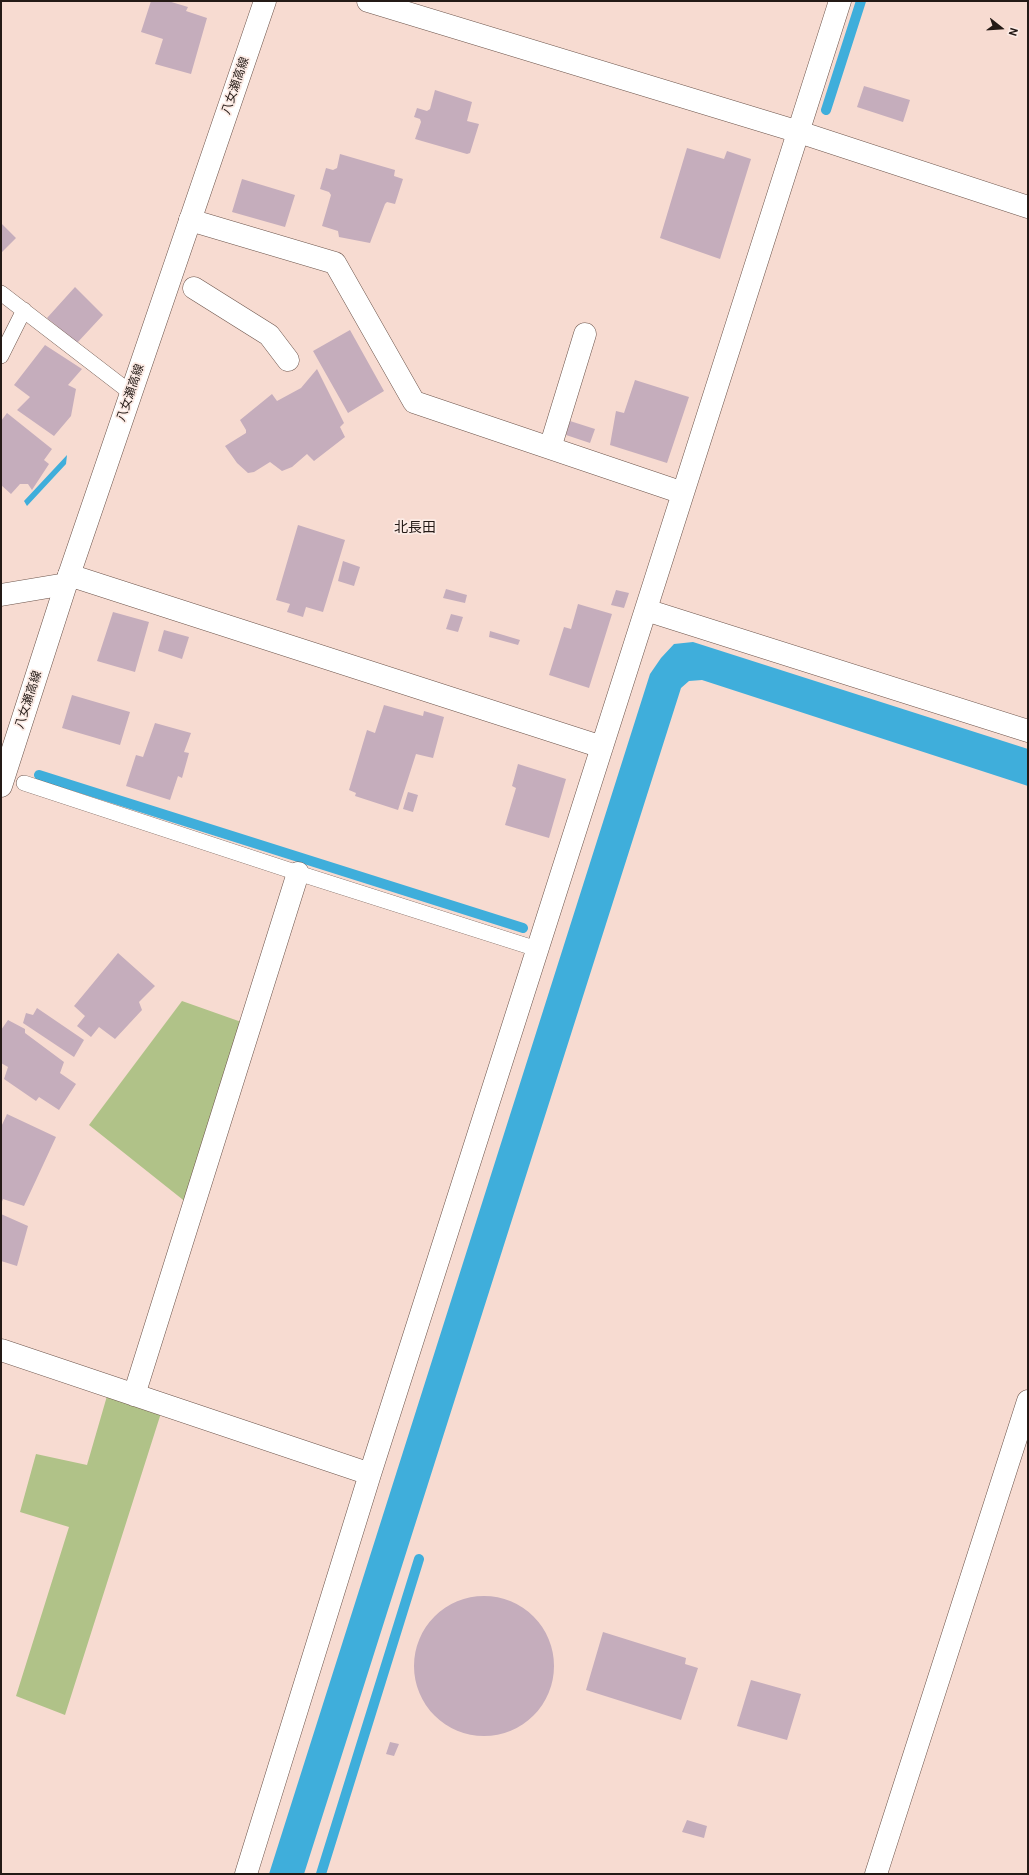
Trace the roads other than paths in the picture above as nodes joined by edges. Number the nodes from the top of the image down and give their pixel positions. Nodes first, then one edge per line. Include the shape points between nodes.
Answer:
1 (265, 1) edge
2 (368, 1) edge
3 (840, 1) edge
4 (799, 132) junction
5 (1028, 207) edge
6 (190, 220) junction
7 (194, 288) dead end
8 (1, 293) edge
9 (24, 310) junction
10 (585, 334) dead end
11 (1, 356) edge
12 (288, 360) dead end
13 (131, 393) junction
14 (550, 448) junction
15 (683, 492) junction
16 (67, 579) junction
17 (1, 595) edge
18 (646, 610) junction
19 (1028, 731) edge
20 (602, 747) junction
21 (24, 783) dead end
22 (1, 786) edge
23 (298, 873) junction
24 (537, 949) junction
25 (1, 1350) edge
26 (134, 1395) junction
27 (1028, 1401) edge
28 (370, 1474) junction
29 (246, 1874) edge
30 (876, 1874) edge

1 - 6 street, 八女瀬高線
2 - 4 street
3 - 4 street
4 - 5 street
4 - 15 street
6 - 13 street, 八女瀬高線
6 - 14 street via 335,263 414,402
7 - 12 street via 269,335
8 - 9 lane
9 - 11 lane
9 - 13 lane
10 - 14 street
13 - 16 street, 八女瀬高線
14 - 15 street
15 - 18 street
16 - 17 street
16 - 20 street
16 - 22 street, 八女瀬高線
18 - 19 street
18 - 20 street
20 - 24 street
21 - 23 lane
23 - 24 lane
23 - 26 street
24 - 28 street
25 - 26 street
26 - 28 street
27 - 30 street
28 - 29 street

